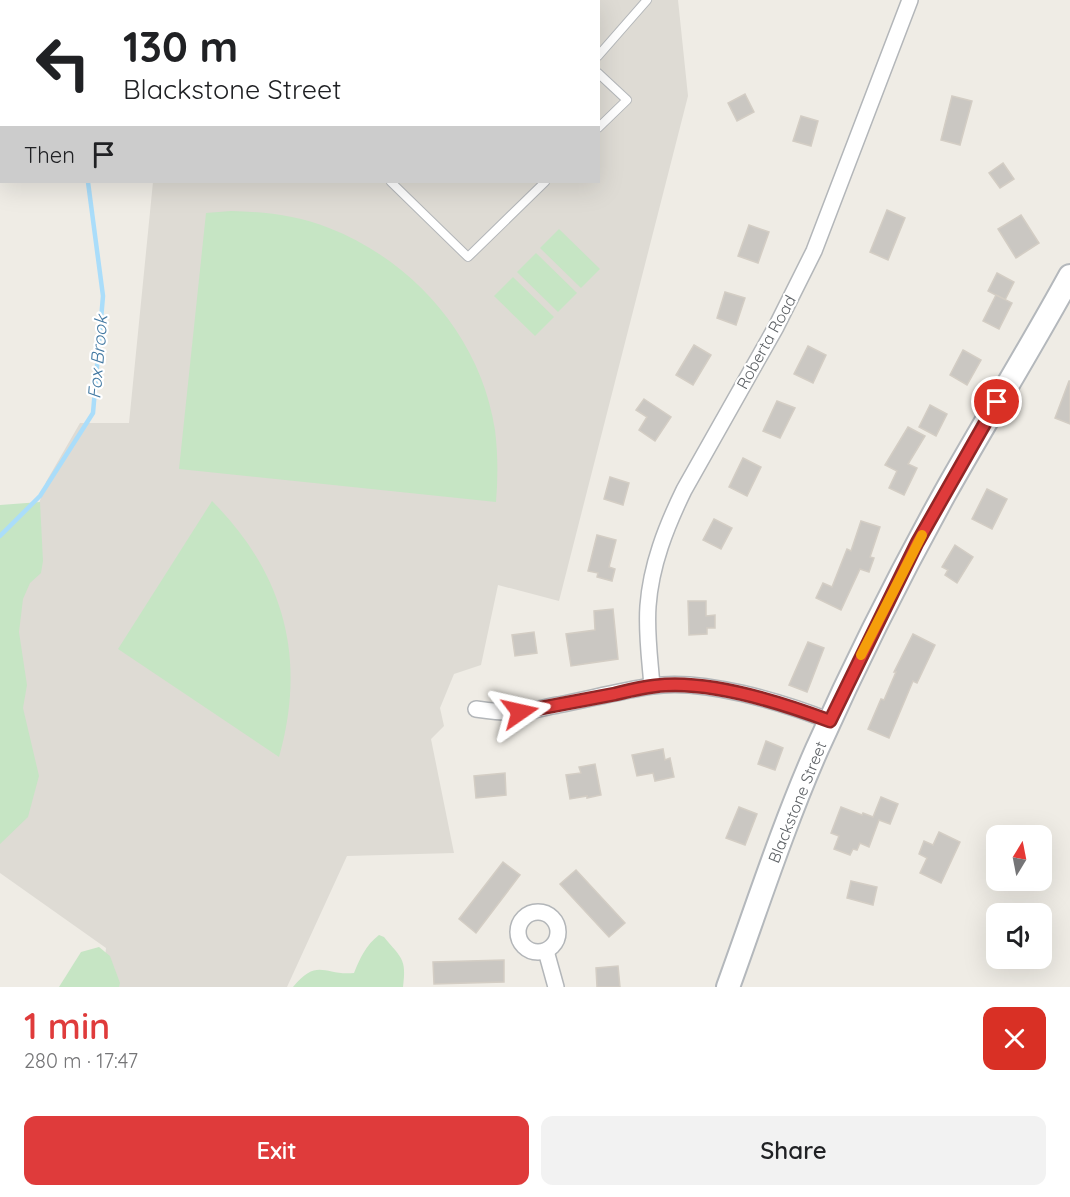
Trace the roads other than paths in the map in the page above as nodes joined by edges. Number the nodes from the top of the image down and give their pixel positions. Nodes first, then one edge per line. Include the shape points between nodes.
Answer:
1 (646, 0) edge
2 (910, 0) edge
3 (600, 54) edge
4 (600, 75) edge
5 (600, 126) edge
6 (392, 183) edge
7 (544, 183) edge
8 (1070, 276) edge
9 (652, 686) junction
10 (476, 709) dead end
11 (830, 721) junction
12 (546, 951) dead end
13 (556, 987) edge
14 (728, 987) edge

1 - 3 lane
2 - 9 street, Roberta Road via 814,251 668,522 650,583
4 - 5 lane via 627,100
6 - 7 lane via 468,257
8 - 11 main road, Blackstone Street via 917,543
9 - 10 street via 520,712
9 - 11 street via 726,691
11 - 14 main road, Blackstone Street via 794,804
12 - 13 street

